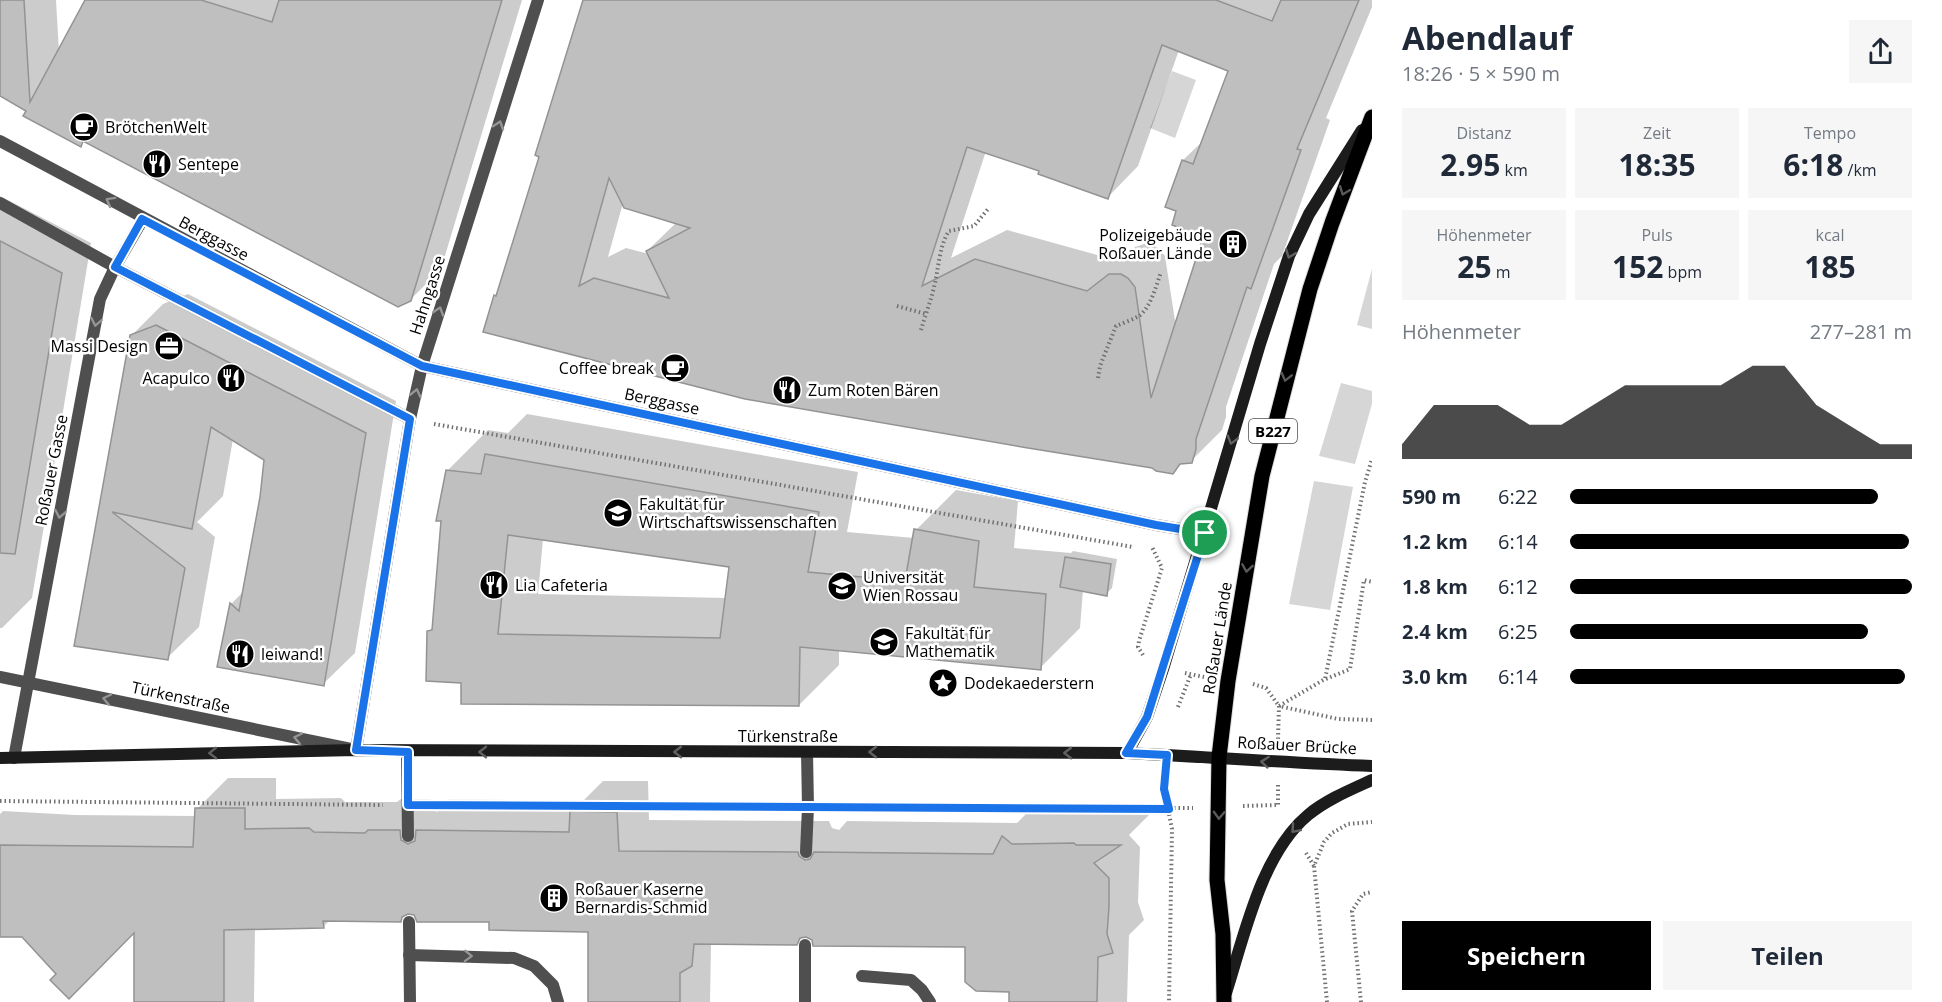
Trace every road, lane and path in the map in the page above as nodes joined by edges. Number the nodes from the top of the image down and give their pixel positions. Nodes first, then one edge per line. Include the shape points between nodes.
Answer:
1 (538, 0) edge
2 (1372, 115) edge
3 (0, 141) edge
4 (0, 203) edge
5 (988, 209) dead end
6 (142, 219) junction
7 (115, 267) junction
8 (1161, 272) dead end
9 (897, 306) dead end
10 (926, 314) junction
11 (921, 330) dead end
12 (422, 366) junction
13 (1098, 378) dead end
14 (410, 419) junction
15 (1372, 459) edge
16 (1205, 533) junction
17 (1153, 551) dead end
18 (1372, 582) edge
19 (1191, 674) dead end
20 (0, 677) edge
21 (1325, 679) junction
22 (28, 682) junction
23 (1279, 706) dead end
24 (1178, 708) dead end
25 (1372, 720) edge
26 (1350, 721) dead end
27 (356, 750) junction
28 (408, 752) junction
29 (807, 752) junction
30 (1126, 753) junction
31 (1167, 755) junction
32 (1219, 757) junction
33 (0, 758) edge
34 (14, 758) junction
35 (1372, 766) edge
36 (1372, 780) edge
37 (0, 801) edge
38 (408, 805) junction
39 (808, 807) junction
40 (1169, 809) junction
41 (1372, 822) edge
42 (408, 836) dead end
43 (806, 852) dead end
44 (1372, 892) edge
45 (409, 922) dead end
46 (805, 945) dead end
47 (409, 955) junction
48 (862, 976) dead end
49 (1224, 1001) edge
50 (410, 1002) edge
51 (558, 1002) edge
52 (805, 1002) edge
53 (930, 1002) edge
54 (1169, 1002) edge
55 (1327, 1002) edge
56 (1361, 1002) edge

12 -> 1 street, Hahngasse
2 -> 16 main road via 1309,214 1289,256
2 -> 32 main road, Roßauer Lände / B227 via 1310,289 1262,476
6 -> 3 street, Berggasse
4 - 7 street
5 - 10 path via 974,226 948,231 945,236
6 - 7 street
6 - 12 street, Berggasse
7 - 14 street
7 -> 22 street, Roßauer Gasse via 100,299
8 - 13 path via 1144,311 1116,326
9 - 10 path
10 - 11 path
14 -> 12 street, Hahngasse
12 - 16 street, Berggasse
14 - 17 path
14 - 27 street, Hahngasse
15 - 21 path
16 - 30 main road via 1147,717
18 - 21 path via 1364,580 1350,669
19 - 24 path
20 - 22 street, Türkenstraße
21 - 23 path
27 -> 22 street, Türkenstraße
22 - 34 street
25 - 26 path
27 - 28 main road, Türkenstraße
27 -> 34 main road, Türkenstraße
29 -> 28 main road, Türkenstraße
28 - 38 street
30 -> 29 main road, Türkenstraße
29 - 39 street
30 - 31 main road, Türkenstraße
31 - 32 main road, Türkenstraße
31 - 40 path via 1164,789
35 -> 32 main road, Roßauer Brücke
32 -> 49 main road, Roßauer Lände / B227 via 1217,880
33 - 34 main road, Türkenstraße
36 -> 49 main road, B227 via 1308,815 1275,856 1261,885
37 - 38 path
38 - 39 path
38 - 42 street
39 - 40 path
39 - 43 street
40 - 54 path
41 - 55 path via 1337,829 1324,842 1314,866
44 - 56 path via 1363,894 1352,911
45 - 47 street
46 - 52 street
47 - 50 street
47 -> 51 street via 514,958 534,966 553,985
48 - 53 street via 911,980

